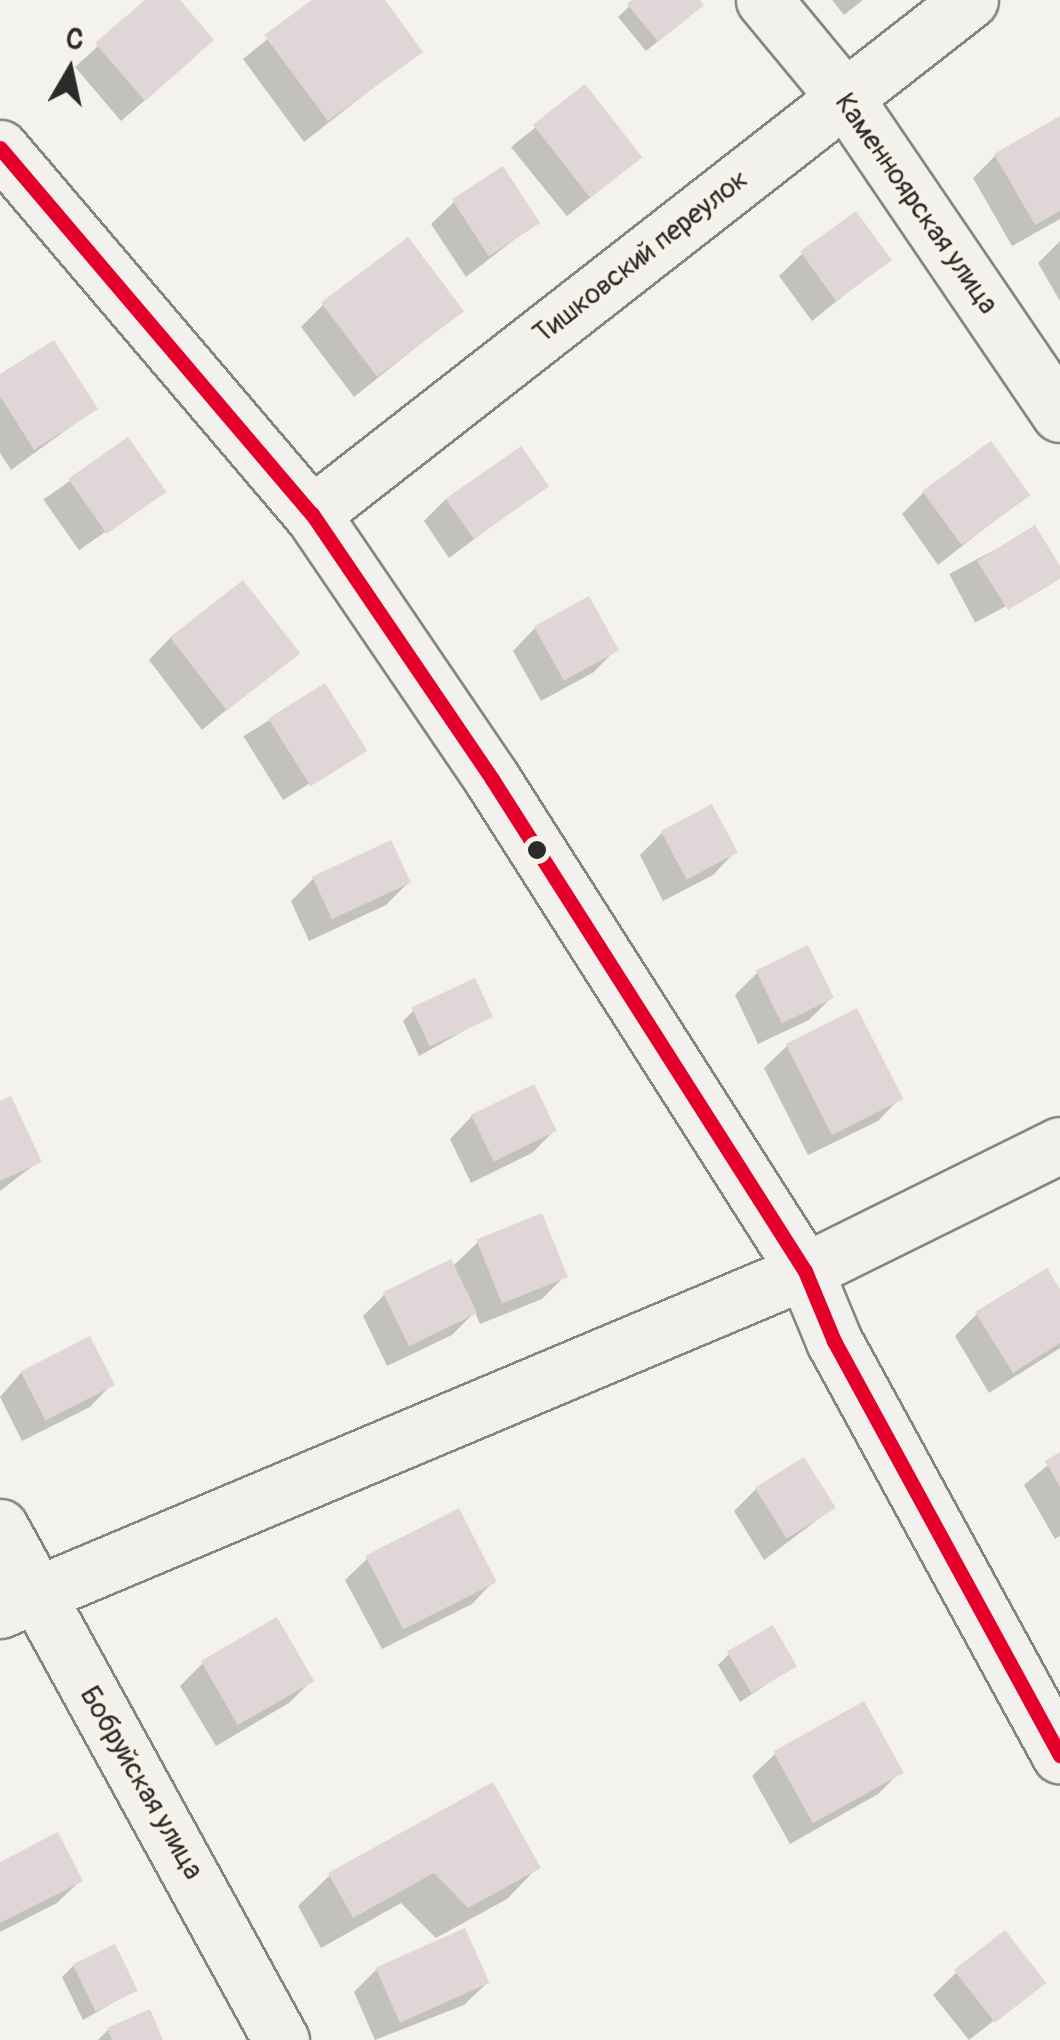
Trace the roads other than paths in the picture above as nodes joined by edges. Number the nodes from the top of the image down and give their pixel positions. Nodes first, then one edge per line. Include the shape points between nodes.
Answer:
1 (764, 0) edge
2 (970, 0) edge
3 (845, 98) junction
4 (0, 148) edge
5 (1060, 414) edge
6 (312, 514) junction
7 (1060, 1145) edge
8 (806, 1271) junction
9 (0, 1527) edge
10 (18, 1602) edge
11 (1060, 1755) edge
12 (281, 2040) edge

1 - 3 street, Каменноярская улица
2 - 3 street, Тишковский переулок
3 - 5 street, Каменноярская улица
3 - 6 street, Тишковский переулок
4 - 6 street
6 - 8 street via 492,779
7 - 8 street
8 - 10 street
8 - 11 street via 834,1341
9 - 10 street, Бобруйская улица
10 - 12 street, Бобруйская улица

